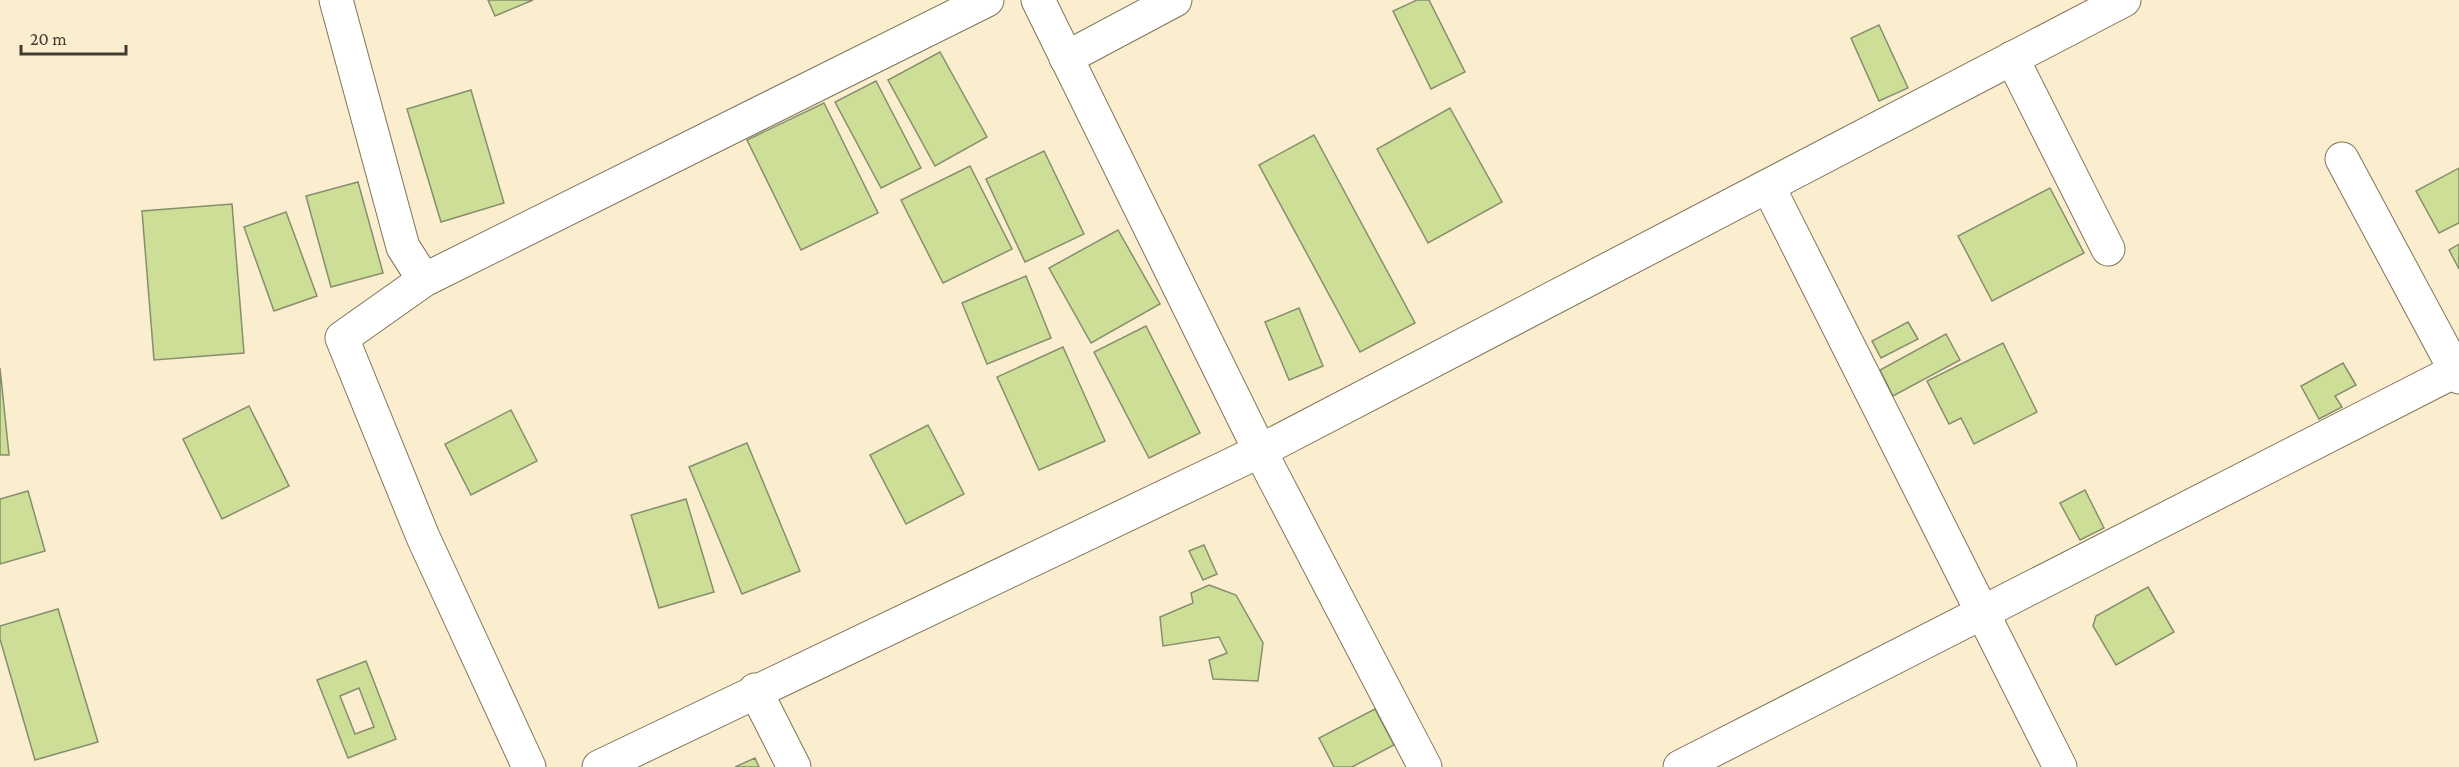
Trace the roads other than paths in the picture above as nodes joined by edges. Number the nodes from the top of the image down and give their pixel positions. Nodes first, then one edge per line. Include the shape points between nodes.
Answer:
1 (336, 0) edge
2 (987, 0) edge
3 (1038, 0) edge
4 (1175, 0) edge
5 (2124, 0) edge
6 (1066, 58) junction
7 (2012, 58) junction
8 (2342, 159) dead end
9 (1768, 186) junction
10 (2108, 249) dead end
11 (424, 280) junction
12 (2458, 372) edge
13 (1260, 451) junction
14 (1982, 613) junction
15 (755, 690) junction
16 (530, 767) edge
17 (599, 767) edge
18 (795, 767) edge
19 (1425, 767) edge
20 (1680, 767) edge
21 (2060, 767) edge

1 - 11 street via 403,247
2 - 11 street
3 - 6 street
4 - 6 street
5 - 7 street
6 - 13 street
7 - 9 street
7 - 10 street
8 - 12 street
9 - 13 street
9 - 14 street
11 - 16 street via 342,338 423,537
12 - 14 street
13 - 15 street
13 - 19 street
14 - 20 street
14 - 21 street
15 - 17 street
15 - 18 street

